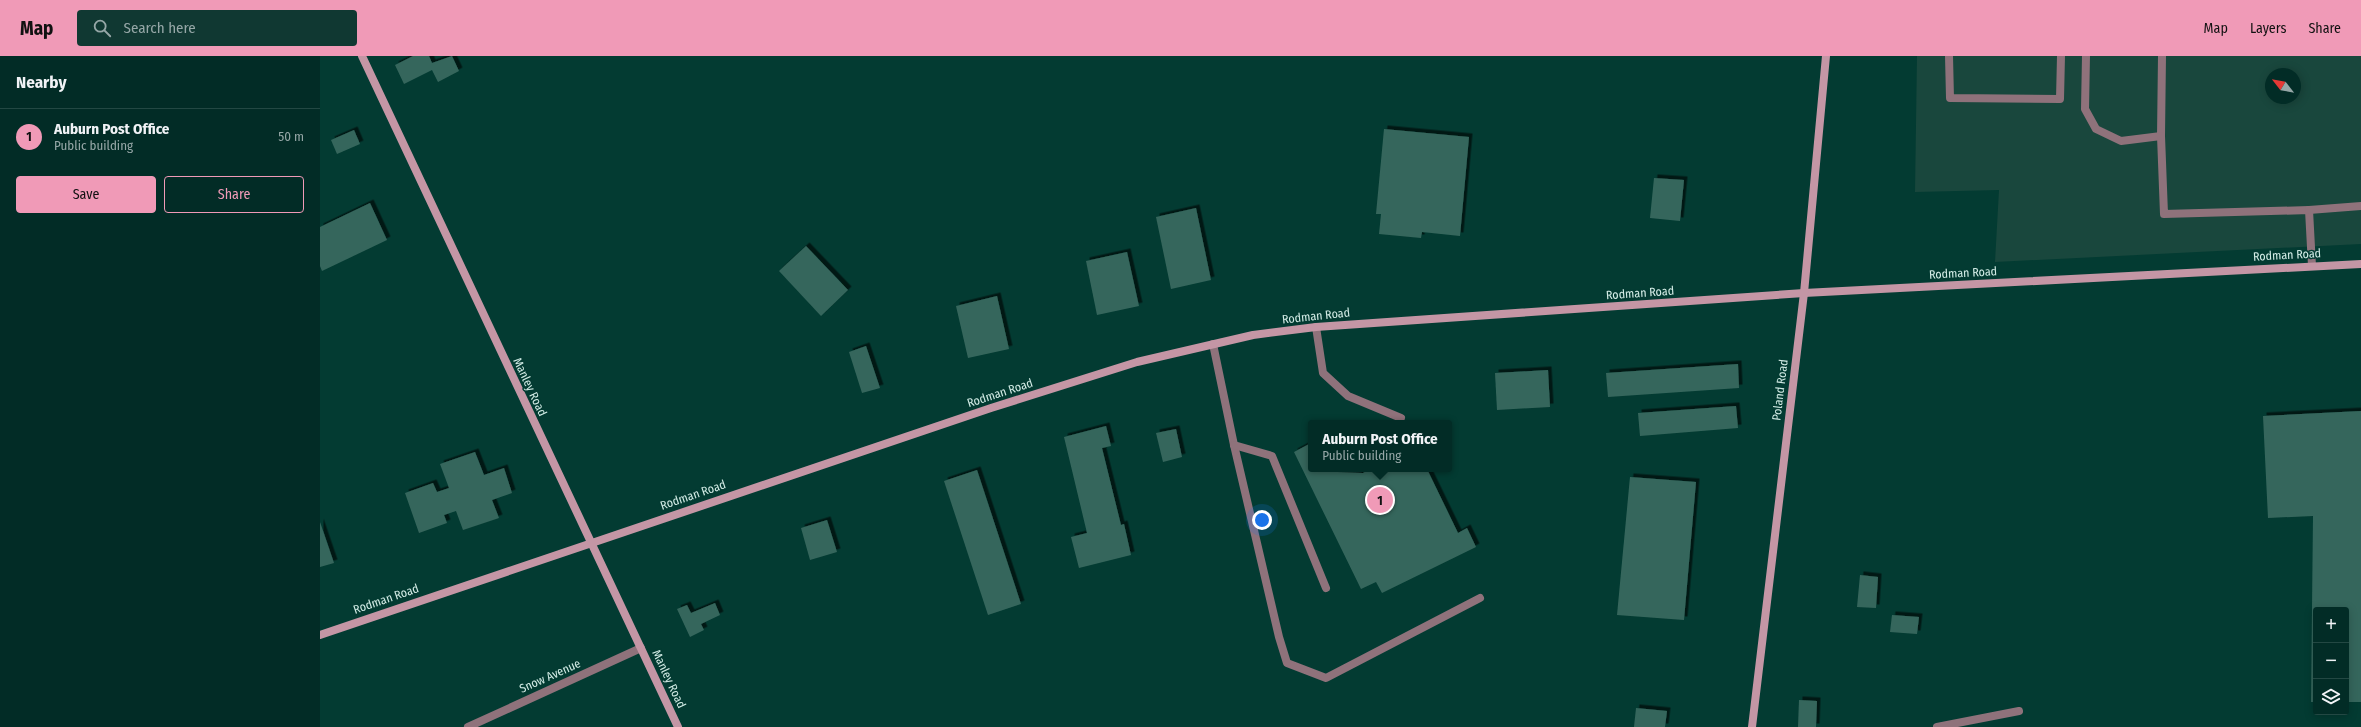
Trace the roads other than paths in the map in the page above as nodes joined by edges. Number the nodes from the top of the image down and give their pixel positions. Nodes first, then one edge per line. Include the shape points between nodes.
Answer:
1 (362, 56) edge
2 (1826, 56) edge
3 (1949, 56) edge
4 (2061, 56) edge
5 (2086, 56) edge
6 (2162, 56) edge
7 (2160, 136) junction
8 (2361, 206) edge
9 (2309, 210) junction
10 (2361, 264) edge
11 (2312, 266) junction
12 (1804, 294) junction
13 (1316, 327) junction
14 (1213, 344) junction
15 (1401, 418) dead end
16 (1234, 445) junction
17 (590, 542) junction
18 (1326, 588) dead end
19 (1480, 598) dead end
20 (320, 634) edge
21 (641, 648) junction
22 (2018, 711) dead end
23 (468, 727) edge
24 (678, 727) edge
25 (1752, 727) edge
26 (1937, 727) edge

1 - 17 street, Manley Road
2 - 12 street, Poland Road
3 - 4 street via 1950,98 2060,98
5 - 7 street via 2085,109 2096,129 2121,141
6 - 7 street
7 - 9 street via 2164,214
8 - 9 street
9 - 11 street
10 - 11 street, Rodman Road
11 - 12 street, Rodman Road
12 - 13 street, Rodman Road
12 - 25 street, Poland Road
13 - 14 street, Rodman Road via 1253,335
13 - 15 street via 1322,373 1348,396
14 - 16 street
14 - 17 street, Rodman Road via 1136,362 998,405
16 - 18 street via 1272,456
16 - 19 street via 1287,662 1326,678
17 - 20 street, Rodman Road
17 - 21 street, Manley Road
21 - 23 street, Snow Avenue
21 - 24 street, Manley Road
22 - 26 street

